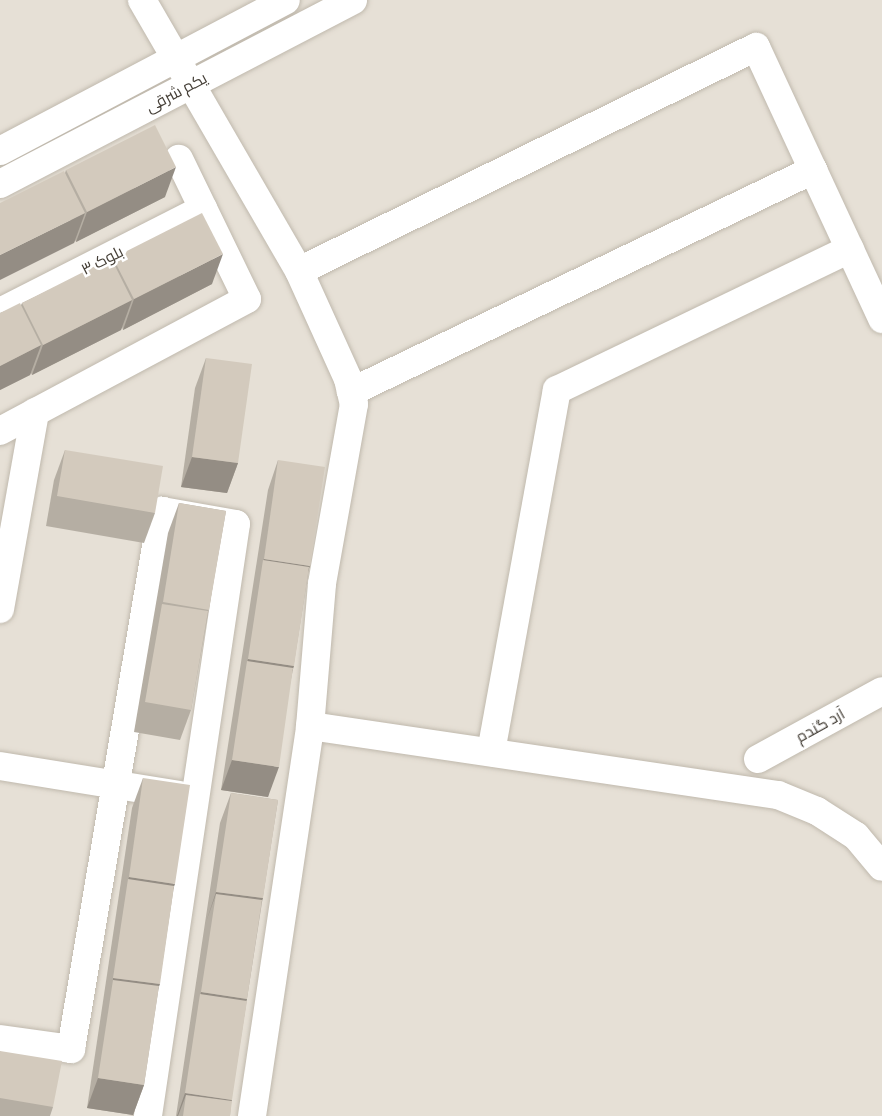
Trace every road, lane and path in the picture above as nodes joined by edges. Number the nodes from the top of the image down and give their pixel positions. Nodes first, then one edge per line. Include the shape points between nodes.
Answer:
1 (142, 0) edge
2 (286, 0) edge
3 (353, 0) edge
4 (174, 59) junction
5 (189, 85) junction
6 (0, 151) edge
7 (178, 159) dead end
8 (813, 170) junction
9 (0, 184) edge
10 (203, 209) junction
11 (850, 249) junction
12 (299, 271) junction
13 (0, 312) edge
14 (882, 319) edge
15 (351, 392) junction
16 (35, 412) junction
17 (0, 430) edge
18 (0, 609) edge
19 (882, 691) edge
20 (310, 726) junction
21 (491, 752) junction
22 (758, 759) dead end
23 (0, 766) edge
24 (116, 786) junction
25 (196, 797) junction
26 (882, 867) edge
27 (0, 1039) edge
28 (148, 1116) edge
29 (252, 1116) edge

1 - 4 street
2 - 4 street, یکم شرقی
3 - 5 street, یکم شرقی
4 - 5 street
4 - 6 street, یکم شرقی
5 - 9 street, یکم شرقی
5 - 12 street
7 - 10 street
8 - 11 street
8 - 12 street via 756,47
8 - 15 street
10 - 13 street, بلوک ۳
10 - 16 street via 247,299
11 - 14 street
11 - 21 street via 557,390
12 - 15 street
15 - 20 street via 354,404 322,584
16 - 17 street
16 - 18 street
19 - 22 street, آرد گندم
20 - 21 street
20 - 29 street
21 - 26 street via 778,795 817,811 856,836
23 - 24 street
24 - 25 street
24 - 25 street via 162,511 236,524
24 - 27 street via 71,1049
25 - 28 street

